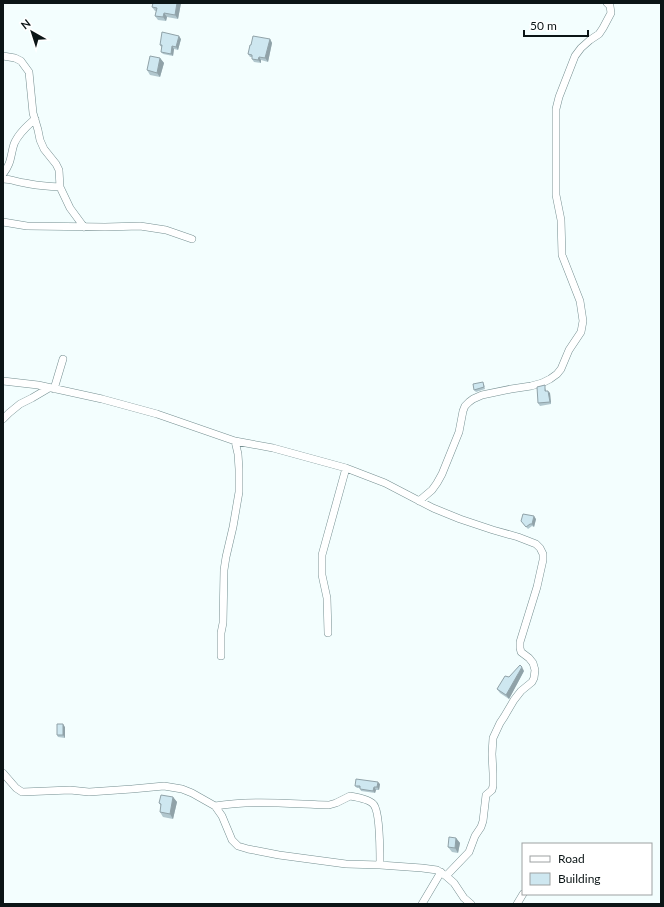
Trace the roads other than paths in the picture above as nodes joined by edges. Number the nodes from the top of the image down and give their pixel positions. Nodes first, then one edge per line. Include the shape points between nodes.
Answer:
1 (607, 3) edge
2 (3, 56) edge
3 (34, 119) junction
4 (3, 174) edge
5 (3, 179) edge
6 (60, 187) junction
7 (3, 222) edge
8 (84, 227) junction
9 (192, 239) dead end
10 (63, 359) dead end
11 (3, 381) edge
12 (52, 388) junction
13 (3, 419) edge
14 (235, 441) junction
15 (346, 468) junction
16 (418, 501) junction
17 (328, 633) dead end
18 (221, 656) dead end
19 (3, 773) edge
20 (215, 806) junction
21 (380, 865) junction
22 (443, 874) junction
23 (522, 895) edge
24 (467, 903) edge
25 (422, 904) edge
26 (517, 904) edge

1 - 16 street via 611,8 610,16 601,31 578,52 556,109 556,196 561,220 562,255 580,301 583,321 581,332 557,374 542,383 482,395 465,406 459,432 442,474 432,490
2 - 3 street via 21,61 29,72
3 - 4 street via 18,136 11,161
3 - 6 street via 44,149 59,170
5 - 6 street
6 - 8 street via 70,208
7 - 8 street via 27,226
8 - 9 street via 140,226 166,230
10 - 12 street
11 - 12 street
12 - 13 street via 20,404
12 - 14 street via 157,414
14 - 15 street via 273,448
14 - 18 street via 239,492 226,557
15 - 16 street via 385,482
15 - 17 street via 322,555
16 - 22 street via 460,519 536,544 544,554 520,642 521,652 533,663 534,678 518,695 493,738 493,786 486,795 482,824 474,836 469,852
19 - 20 street via 22,792 89,792 164,786 182,788
20 - 21 street via 232,840 238,846 307,860
20 - 21 street via 281,802 329,805 350,796 371,802 376,808
21 - 22 street via 422,868
22 - 24 street via 454,883
22 - 25 street
23 - 26 street

